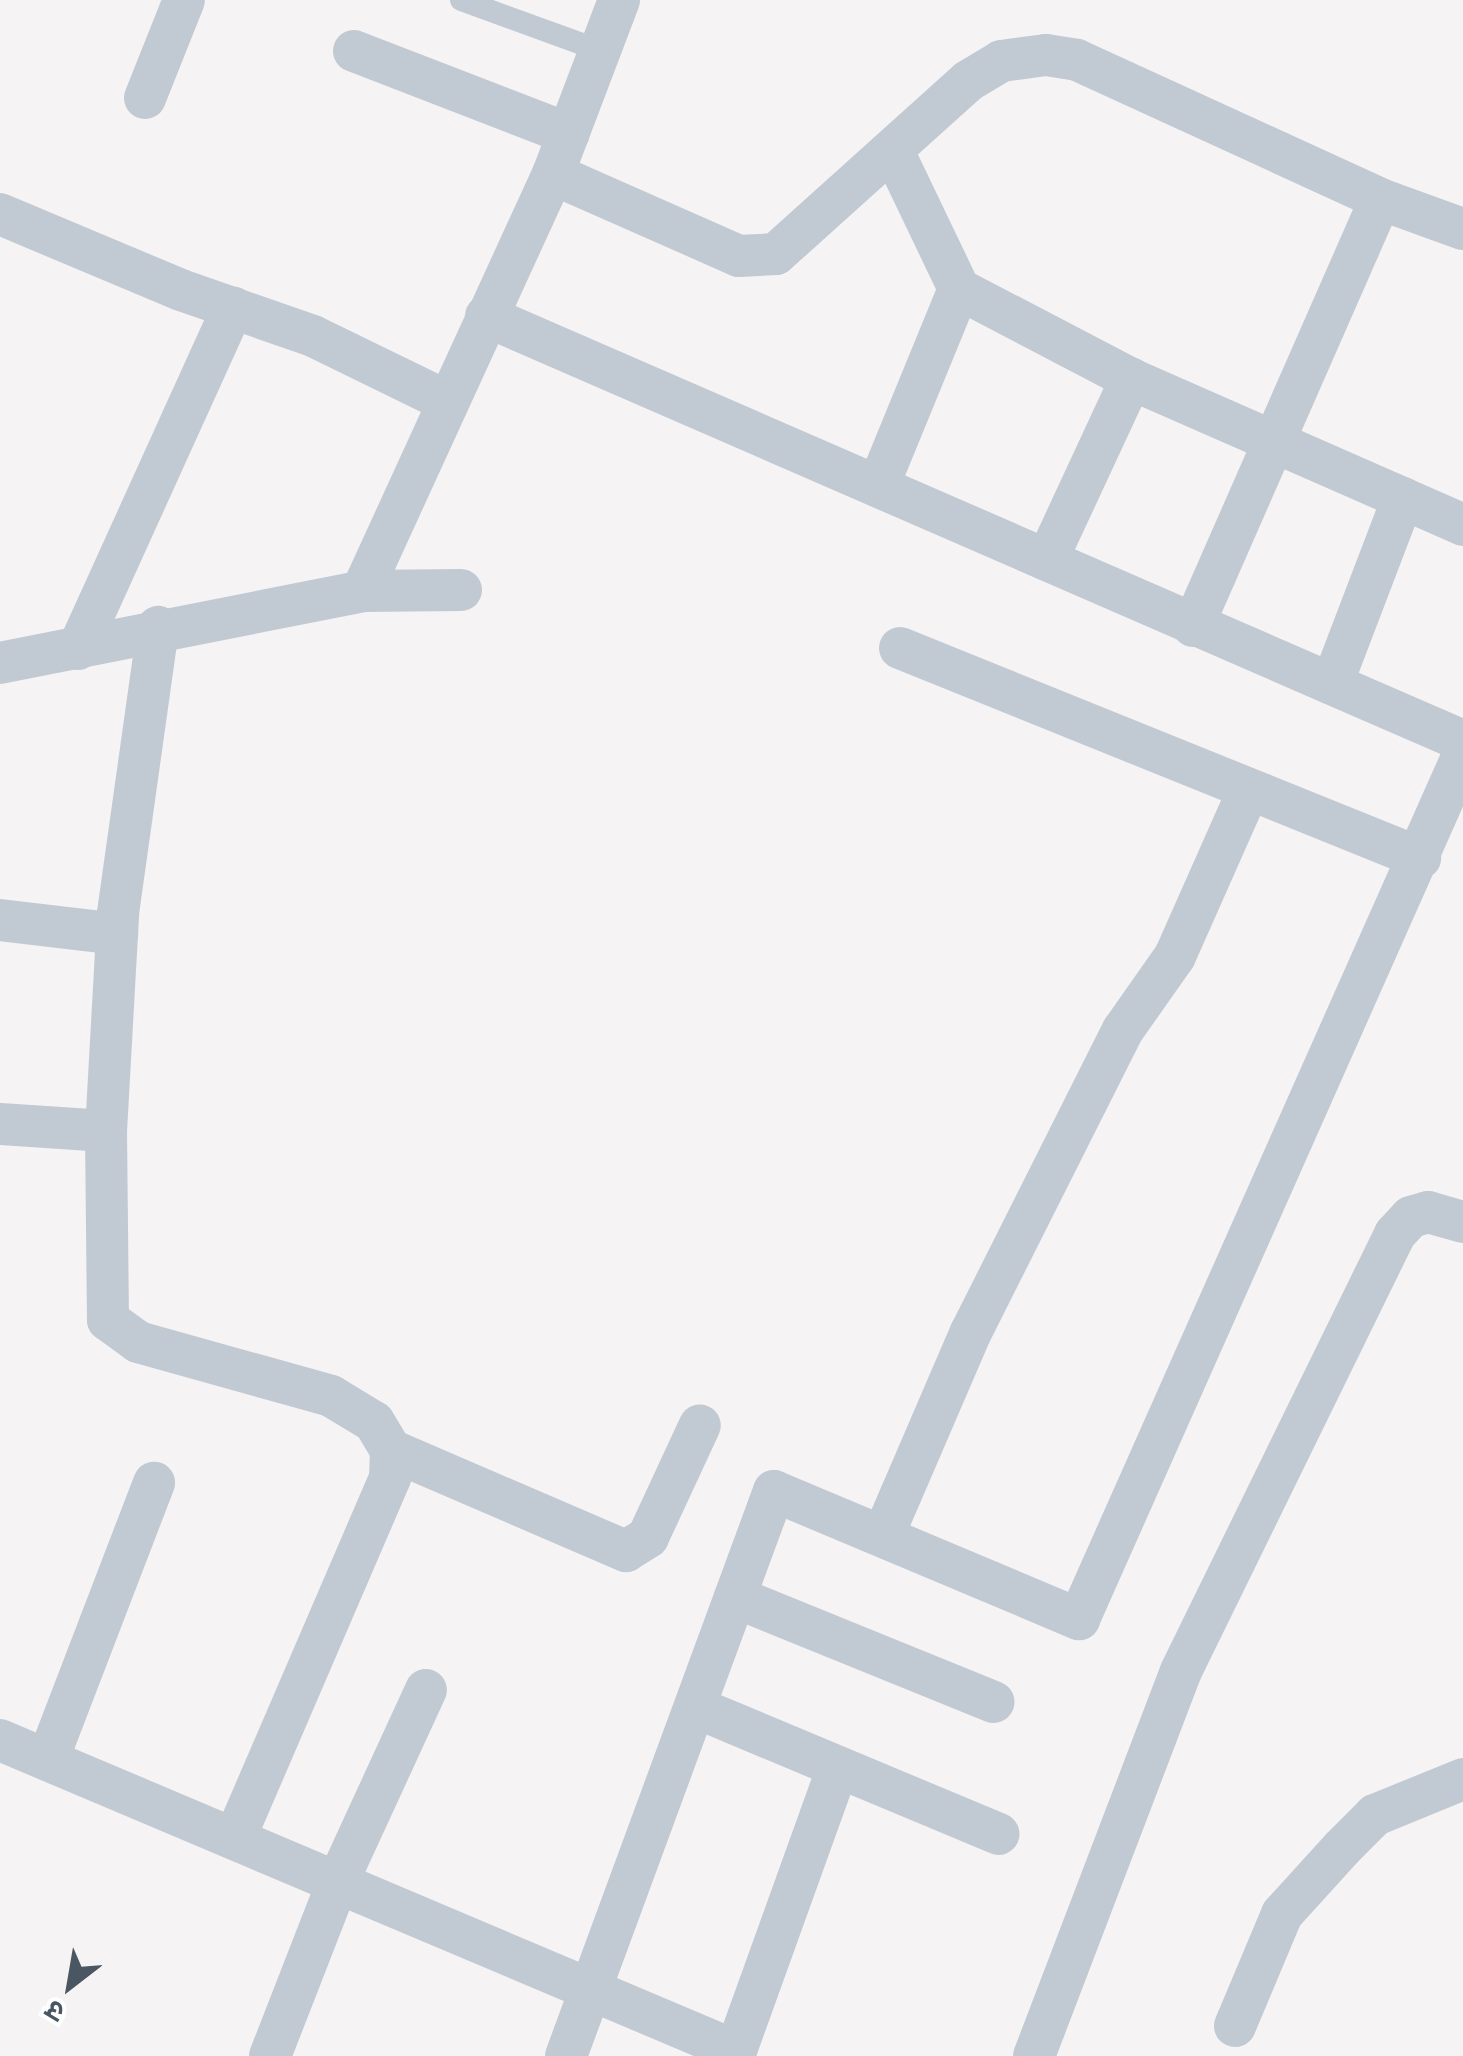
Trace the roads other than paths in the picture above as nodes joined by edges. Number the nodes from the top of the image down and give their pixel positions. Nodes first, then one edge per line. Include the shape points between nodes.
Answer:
1 (184, 0) edge
2 (461, 0) edge
3 (618, 0) edge
4 (354, 51) dead end
5 (601, 51) junction
6 (145, 98) dead end
7 (569, 134) junction
8 (893, 151) junction
9 (553, 174) junction
10 (1380, 199) junction
11 (3, 223) edge
12 (1463, 228) edge
13 (959, 290) junction
14 (233, 308) junction
15 (486, 316) junction
16 (1132, 379) junction
17 (446, 400) junction
18 (1269, 442) junction
19 (879, 484) junction
20 (1403, 498) junction
21 (1463, 526) edge
22 (1047, 560) junction
23 (461, 590) dead end
24 (362, 592) junction
25 (1193, 626) junction
26 (158, 627) junction
27 (900, 648) dead end
28 (78, 649) junction
29 (0, 663) edge
30 (1332, 684) junction
31 (1463, 740) edge
32 (1463, 755) edge
33 (1248, 791) junction
34 (1420, 858) junction
35 (0, 920) edge
36 (117, 934) junction
37 (0, 1124) edge
38 (106, 1131) junction
39 (1463, 1222) edge
40 (700, 1426) dead end
41 (392, 1450) junction
42 (154, 1483) dead end
43 (883, 1536) junction
44 (735, 1597) junction
45 (426, 1690) dead end
46 (994, 1702) dead end
47 (695, 1707) junction
48 (0, 1740) edge
49 (48, 1759) junction
50 (838, 1767) junction
51 (1463, 1779) edge
52 (998, 1834) dead end
53 (236, 1835) junction
54 (339, 1879) junction
55 (593, 1986) junction
56 (1234, 2026) dead end
57 (735, 2054) edge
58 (270, 2056) edge
59 (566, 2056) edge
60 (1034, 2056) edge

1 - 6 street
2 - 5 lane
3 - 5 street
4 - 7 street
5 - 7 street
7 - 9 street
8 - 9 street via 776,254 740,256
8 - 10 street via 968,81 1002,61 1046,56 1077,60
8 - 13 street
9 - 15 street
10 - 12 street
10 - 18 street
11 - 14 street
13 - 16 street
13 - 19 street
14 - 17 street via 314,336
14 - 28 street
15 - 17 street
15 - 19 street via 686,408
16 - 18 street
16 - 22 street
17 - 24 street
18 - 20 street
18 - 25 street
19 - 22 street
20 - 21 street
20 - 30 street
22 - 25 street
23 - 24 street
24 - 26 street
25 - 30 street
26 - 28 street
26 - 36 street
27 - 33 street
28 - 29 street
30 - 31 street
32 - 34 street
33 - 34 street
33 - 43 street via 1175,956 1123,1030 971,1332
34 - 43 street via 1079,1619
35 - 36 street
36 - 38 street
37 - 38 street
38 - 41 street via 108,1320 138,1342 331,1396 374,1422
39 - 60 street via 1428,1212 1411,1217 1395,1234 1181,1671
40 - 41 street via 648,1537 626,1551
41 - 53 street via 390,1478
42 - 49 street
43 - 44 street via 774,1490
44 - 46 street
44 - 47 street
45 - 54 street
47 - 50 street
47 - 55 street
48 - 49 street
49 - 53 street
50 - 52 street
50 - 57 street
51 - 56 street via 1375,1816 1342,1848 1282,1914
53 - 54 street
54 - 55 street
54 - 58 street
55 - 57 street
55 - 59 street

